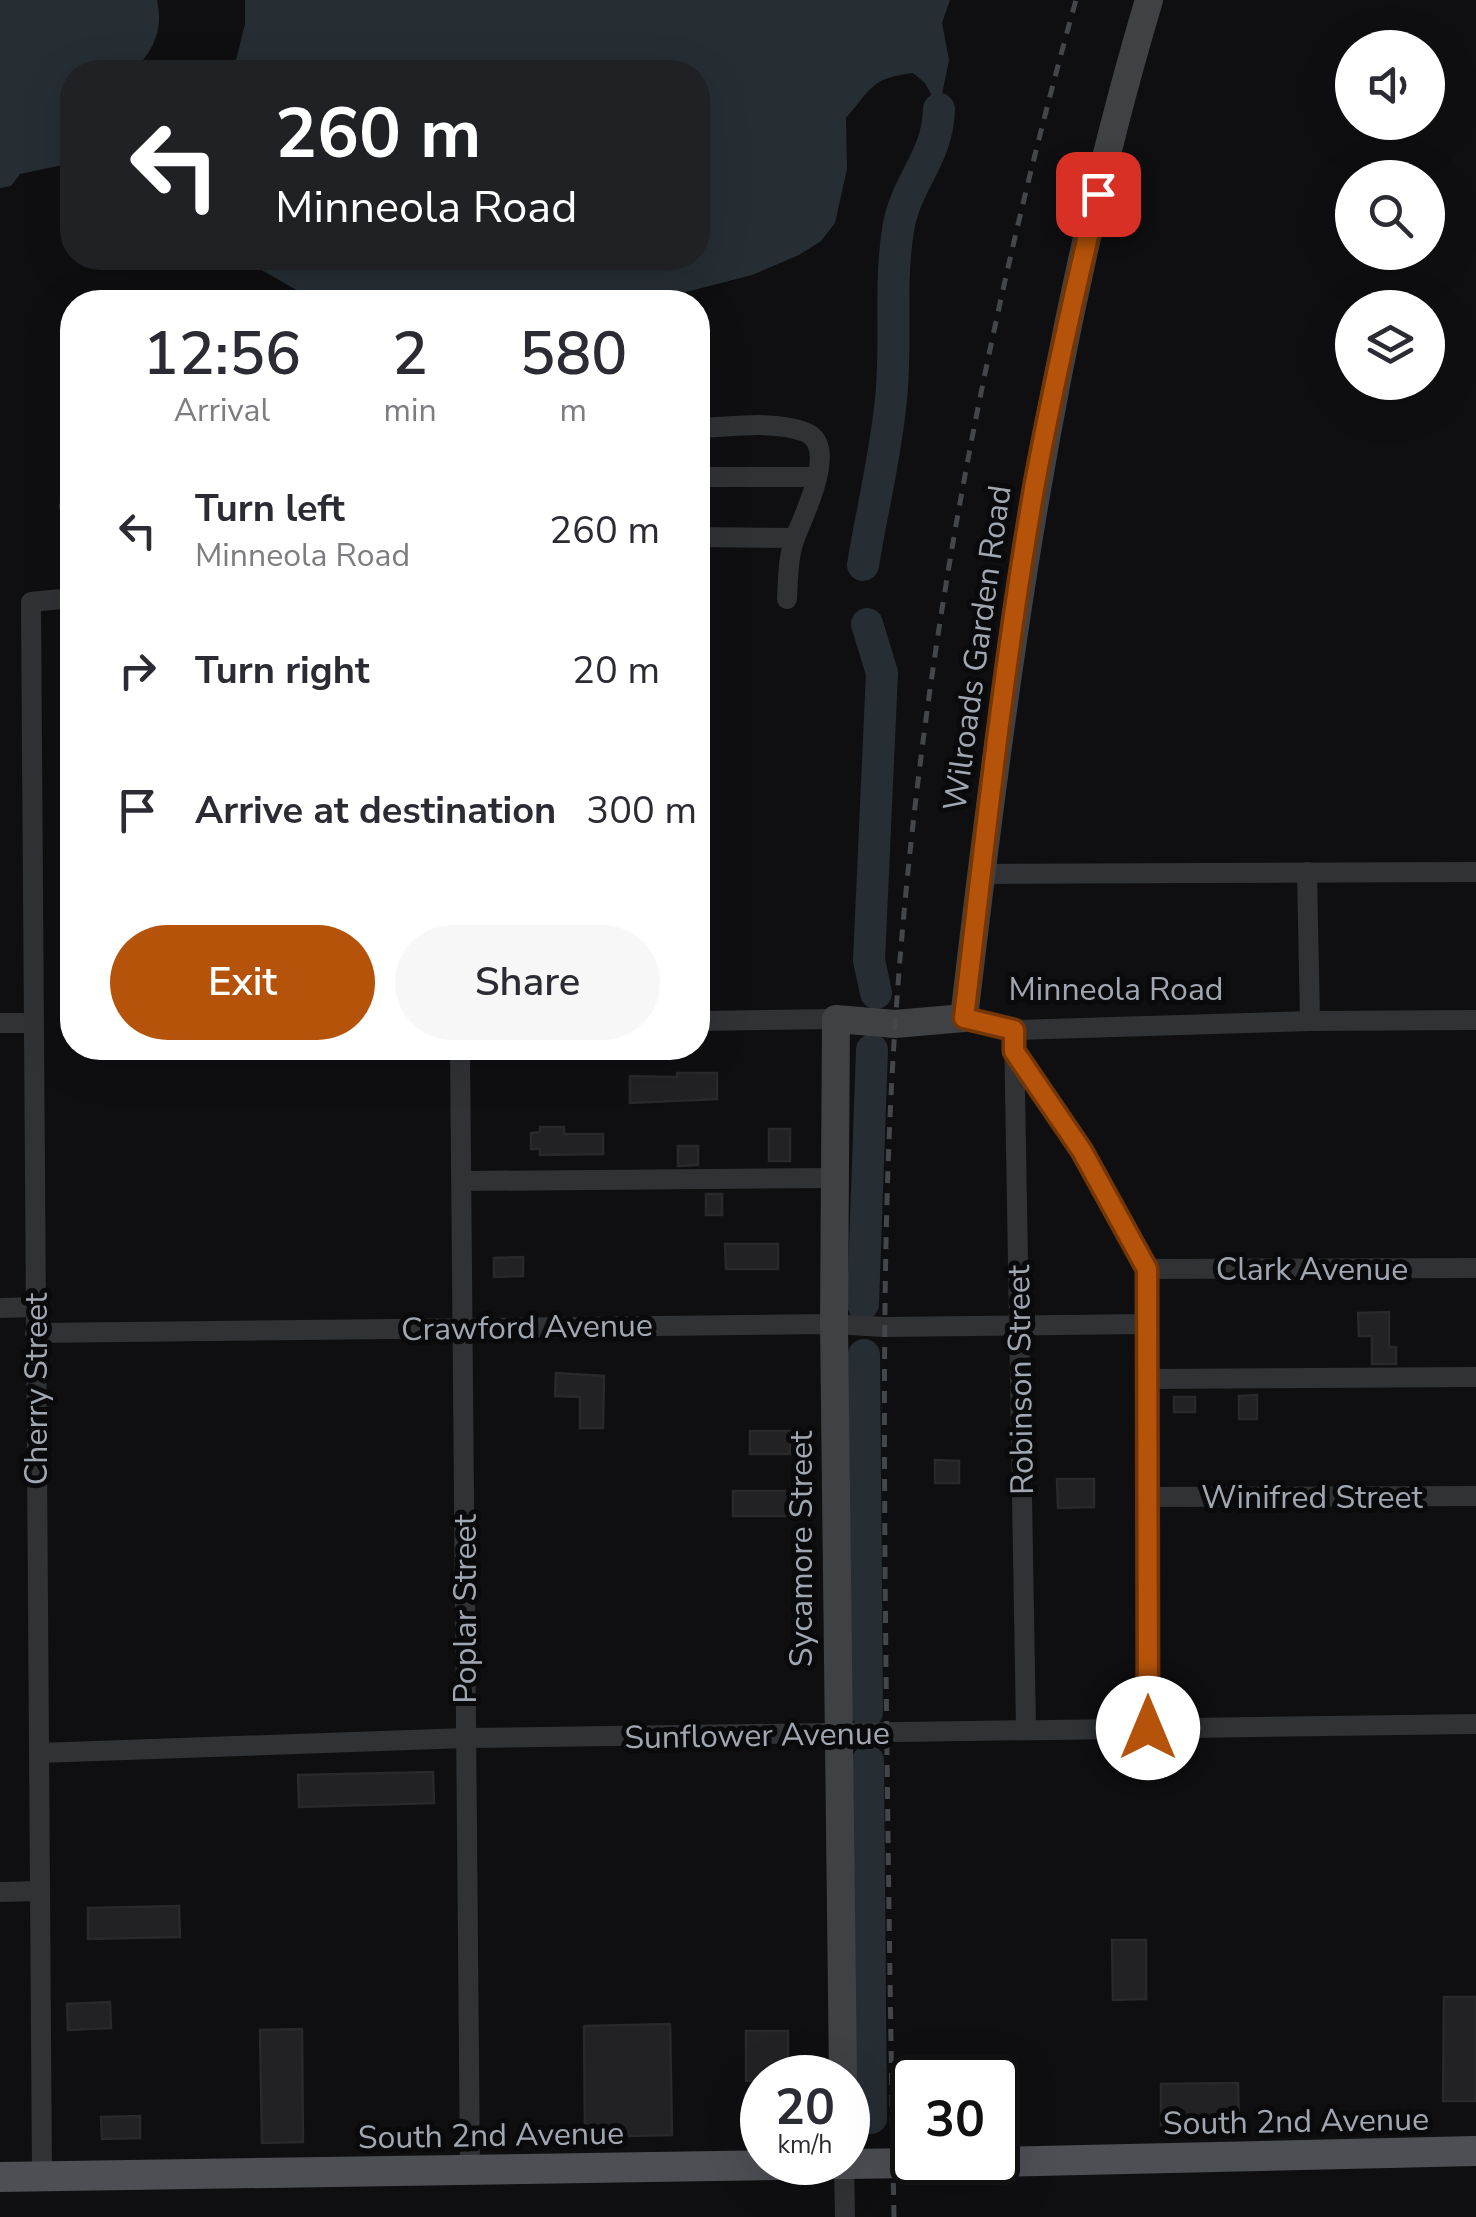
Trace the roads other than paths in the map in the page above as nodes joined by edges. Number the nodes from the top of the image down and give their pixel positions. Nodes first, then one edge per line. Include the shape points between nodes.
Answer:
1 (1149, 0) edge
2 (710, 428) edge
3 (710, 477) edge
4 (817, 477) junction
5 (710, 537) edge
6 (794, 538) junction
7 (60, 599) edge
8 (787, 599) dead end
9 (1307, 872) junction
10 (1476, 872) edge
11 (980, 874) junction
12 (964, 1018) junction
13 (836, 1019) junction
14 (1476, 1020) edge
15 (710, 1021) edge
16 (1310, 1021) junction
17 (0, 1023) edge
18 (34, 1023) junction
19 (1014, 1041) junction
20 (460, 1060) edge
21 (835, 1178) junction
22 (462, 1181) junction
23 (1476, 1268) edge
24 (1147, 1269) junction
25 (0, 1308) edge
26 (35, 1308) junction
27 (834, 1324) junction
28 (1147, 1324) junction
29 (463, 1327) junction
30 (1019, 1327) junction
31 (35, 1333) junction
32 (1476, 1377) edge
33 (1147, 1380) junction
34 (1476, 1496) edge
35 (1148, 1498) junction
36 (1476, 1724) edge
37 (1148, 1728) junction
38 (1026, 1729) junction
39 (838, 1733) junction
40 (466, 1738) junction
41 (39, 1753) junction
42 (38, 1891) junction
43 (0, 1892) edge
44 (843, 2055) edge
45 (1476, 2151) edge
46 (1020, 2161) edge
47 (740, 2165) edge
48 (470, 2170) junction
49 (0, 2177) edge
50 (42, 2177) junction
51 (844, 2185) edge
52 (845, 2217) edge

1 - 11 street, Wilroads Garden Road via 1121,93 1049,414
2 - 4 street via 808,433 818,443
3 - 4 street
4 - 6 street
5 - 6 street
6 - 8 street
7 - 18 street, Cherry Street via 31,602
9 - 10 street
9 - 11 street
9 - 16 street
11 - 12 street, Wilroads Garden Road
12 - 13 street, Minneola Road via 895,1024
12 - 19 street, Minneola Road
13 - 15 street, Minneola Road
13 - 21 street, Sycamore Street
14 - 16 street, Minneola Road
16 - 19 street, Minneola Road
17 - 18 street
18 - 26 street, Cherry Street
19 - 24 street
19 - 30 street, Robinson Street
20 - 22 street, Poplar Street
21 - 22 street
21 - 27 street, Sycamore Street
22 - 29 street, Poplar Street
23 - 24 street, Clark Avenue
24 - 28 street
25 - 26 street
26 - 31 street, Cherry Street
27 - 29 street, Crawford Avenue
27 - 30 street, Crawford Avenue
27 - 39 street, Sycamore Street
28 - 30 street, Crawford Avenue
28 - 33 street
29 - 31 street, Crawford Avenue
29 - 40 street, Poplar Street
30 - 38 street, Robinson Street
31 - 41 street, Cherry Street
32 - 33 street
33 - 35 street
34 - 35 street, Winifred Street
35 - 37 street
36 - 37 street, Sunflower Avenue
37 - 38 street, Sunflower Avenue
38 - 39 street, Sunflower Avenue
39 - 40 street, Sunflower Avenue
39 - 44 street, Sycamore Street
40 - 41 street, Sunflower Avenue
40 - 48 street, Poplar Street
41 - 42 street, Cherry Street
42 - 43 street
42 - 50 street, Cherry Street
45 - 46 main road, South 2nd Avenue
47 - 48 main road, South 2nd Avenue
48 - 50 main road, South 2nd Avenue
49 - 50 main road, South 2nd Avenue
51 - 52 street

